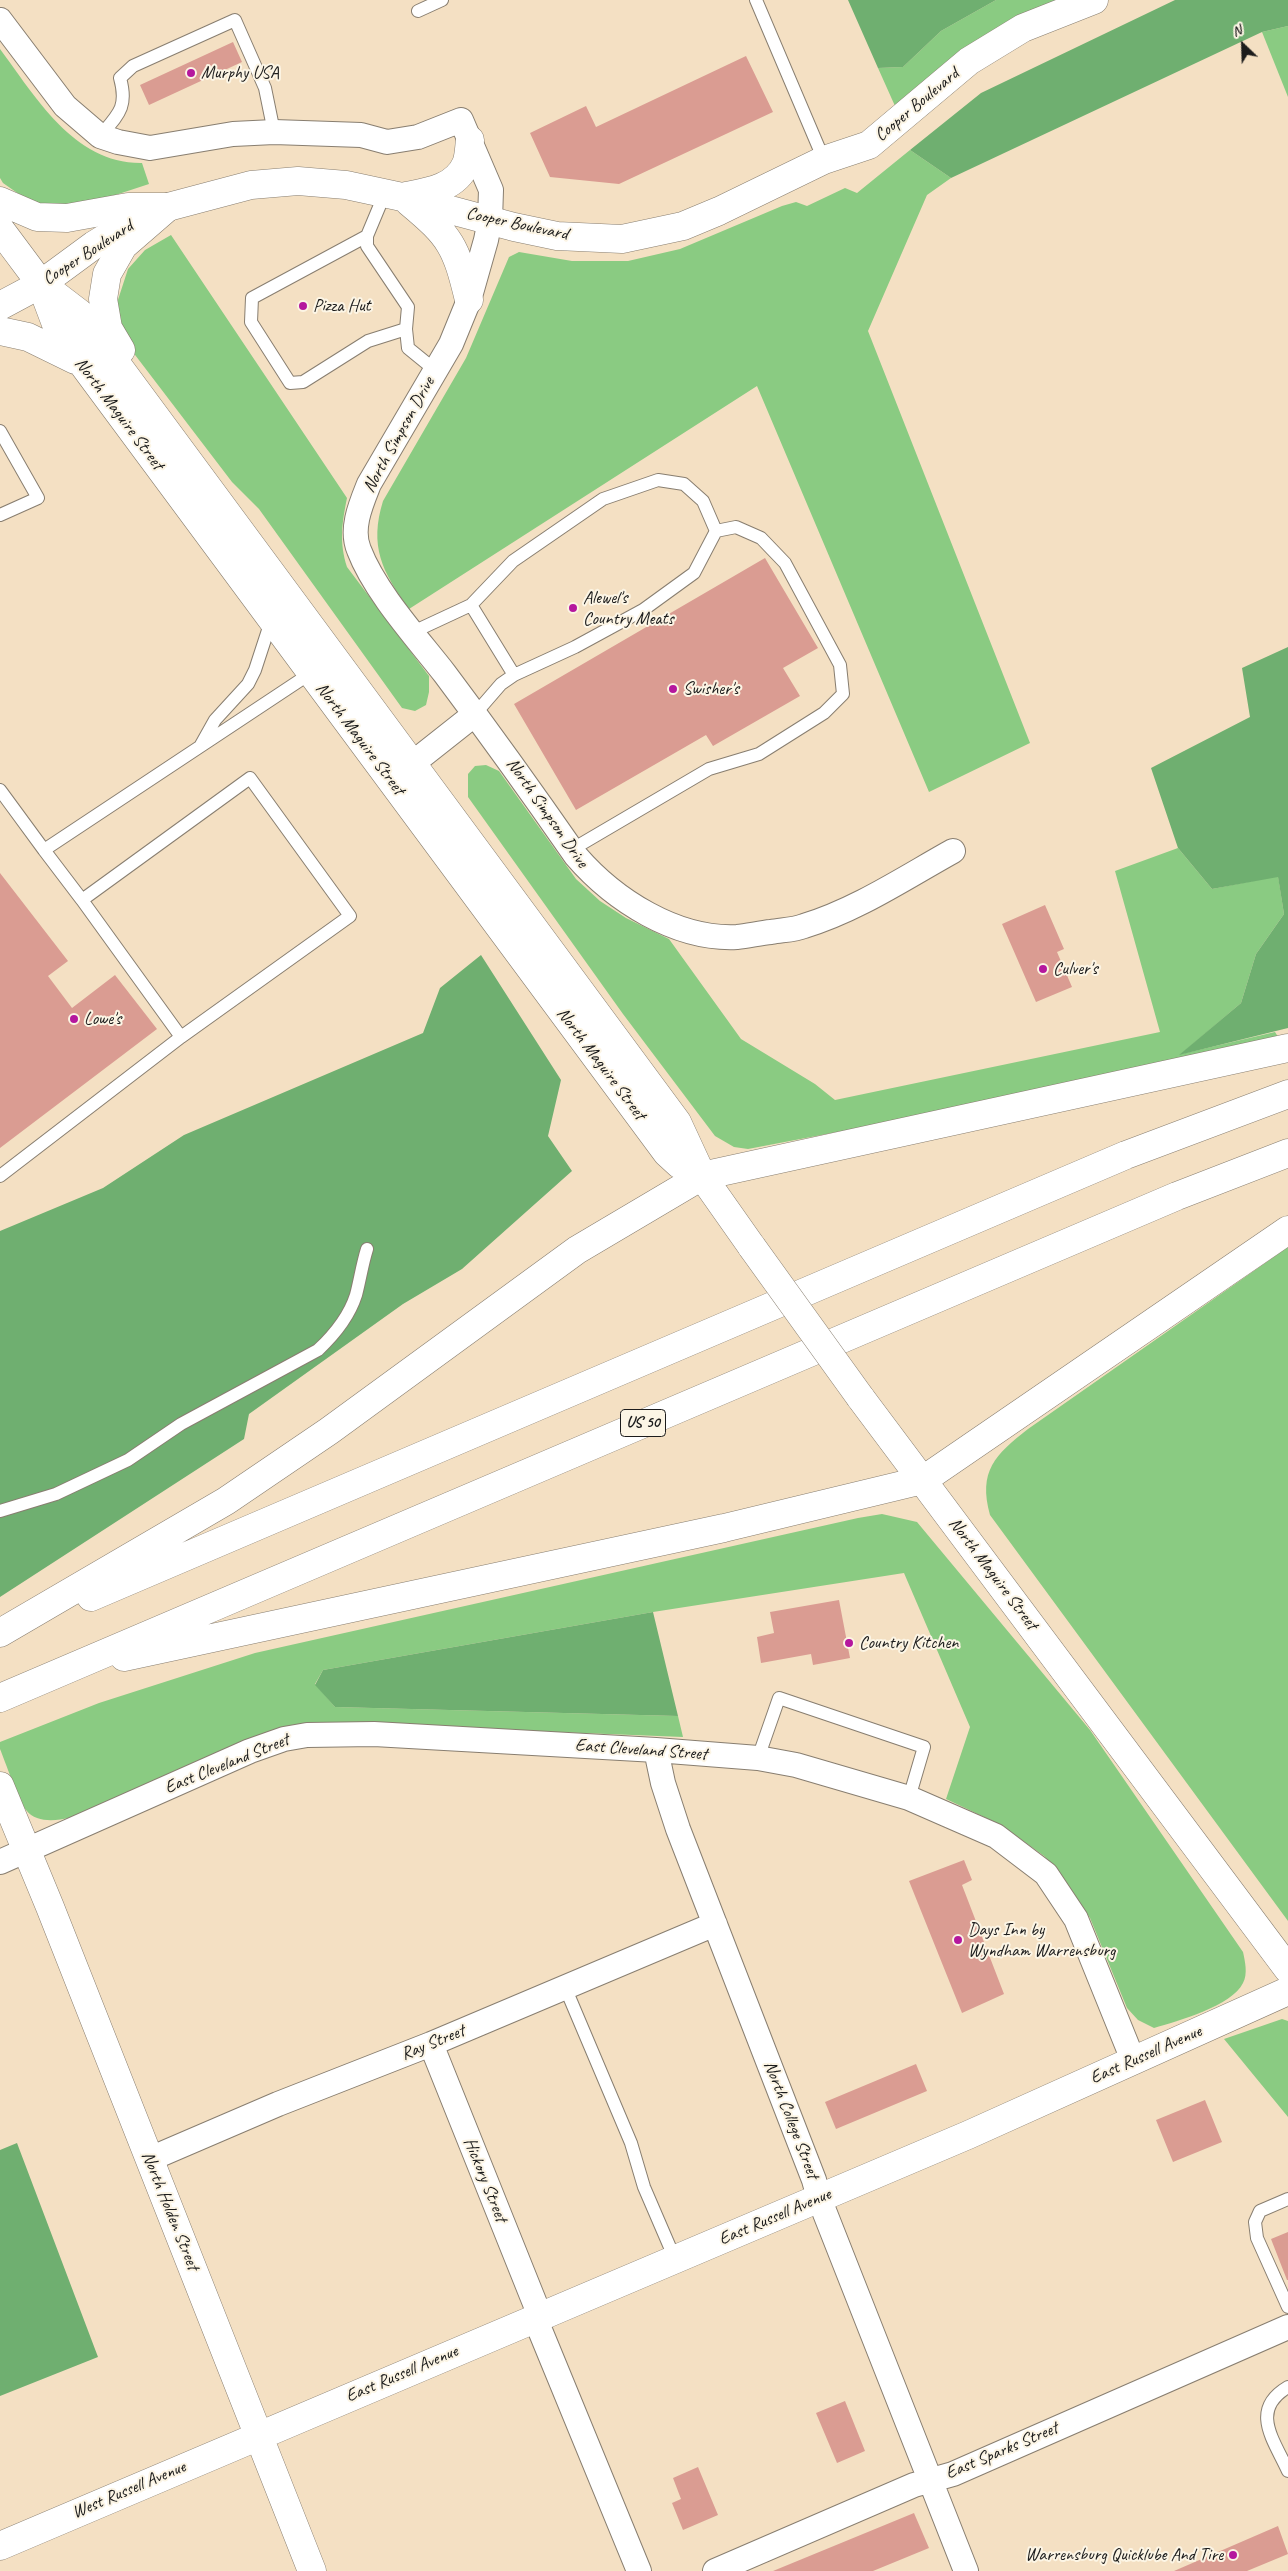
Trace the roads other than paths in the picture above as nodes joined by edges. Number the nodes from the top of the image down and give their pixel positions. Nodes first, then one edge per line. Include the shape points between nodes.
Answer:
1 (442, 0) edge
2 (756, 0) edge
3 (1094, 0) edge
4 (418, 11) dead end
5 (0, 20) edge
6 (274, 132) junction
7 (100, 136) junction
8 (470, 140) junction
9 (824, 160) junction
10 (393, 195) junction
11 (0, 201) edge
12 (168, 207) junction
13 (490, 220) junction
14 (0, 229) edge
15 (367, 236) junction
16 (41, 284) junction
17 (469, 300) junction
18 (0, 306) edge
19 (406, 329) junction
20 (0, 331) edge
21 (82, 364) junction
22 (435, 370) junction
23 (143, 399) junction
24 (0, 431) edge
25 (0, 515) edge
26 (716, 531) junction
27 (472, 605) junction
28 (271, 620) junction
29 (413, 632) junction
30 (311, 673) junction
31 (514, 675) junction
32 (475, 714) junction
33 (200, 747) junction
34 (412, 763) junction
35 (0, 790) edge
36 (44, 850) junction
37 (572, 850) junction
38 (953, 850) dead end
39 (82, 900) junction
40 (182, 1037) junction
41 (1288, 1048) edge
42 (1288, 1094) edge
43 (1288, 1153) edge
44 (0, 1176) edge
45 (702, 1176) junction
46 (1288, 1230) edge
47 (367, 1249) dead end
48 (923, 1480) junction
49 (0, 1511) edge
50 (0, 1634) edge
51 (64, 1670) junction
52 (0, 1698) edge
53 (656, 1750) junction
54 (758, 1758) junction
55 (1, 1789) edge
56 (909, 1798) junction
57 (27, 1851) junction
58 (0, 1862) edge
59 (715, 1924) junction
60 (1288, 1969) edge
61 (566, 1987) junction
62 (1288, 1991) edge
63 (431, 2044) junction
64 (1133, 2060) junction
65 (150, 2159) junction
66 (819, 2198) junction
67 (1288, 2199) edge
68 (674, 2259) junction
69 (1285, 2290) edge
70 (1288, 2307) edge
71 (537, 2317) junction
72 (1288, 2327) edge
73 (1288, 2387) edge
74 (259, 2435) junction
75 (1288, 2472) edge
76 (931, 2480) junction
77 (0, 2546) edge
78 (312, 2571) edge
79 (639, 2571) edge
80 (715, 2571) edge
81 (966, 2571) edge

1 - 4 lane
2 - 9 lane
3 - 9 main road, Cooper Boulevard via 1015,33 969,60 869,145
5 - 7 street, North Simpson Drive via 65,106
6 - 7 street, North Simpson Drive via 204,137 150,148
6 - 7 lane via 265,88 235,20 132,66 120,78 125,96 118,113
6 - 8 street, North Simpson Drive via 362,135 388,142 418,137 461,120
8 - 10 main road via 466,164 445,187
8 - 13 street, North Simpson Drive via 491,190
9 - 13 main road, Cooper Boulevard via 683,226 622,239 558,236
10 - 12 main road, Cooper Boulevard via 346,185 298,181 251,185
10 - 13 main road, Cooper Boulevard
10 - 15 lane
10 - 17 main road via 446,235 461,268
11 - 12 main road via 37,217 52,218 128,207
12 - 16 main road, Cooper Boulevard via 94,244
12 - 23 main road via 123,246 107,274 103,299 108,328
13 - 17 street, North Simpson Drive
14 - 16 main road, North Maguire Street
15 - 19 lane via 367,246 408,307
15 - 19 lane via 252,298 251,322 290,383 303,382 368,341
16 - 18 main road, Cooper Boulevard
16 - 21 main road, North Maguire Street via 59,332
16 - 23 main road, North Maguire Street via 79,313
17 - 22 street, North Simpson Drive via 451,344
19 - 22 lane via 408,348
20 - 21 main road via 28,337
21 - 28 main road, North Maguire Street
22 - 29 street, North Simpson Drive via 369,484 359,509 356,530 358,549 375,581
23 - 34 main road, North Maguire Street
24 - 25 lane via 38,498
26 - 27 lane via 703,500 684,484 658,480 603,499 513,562
26 - 31 lane via 694,573 643,610
26 - 37 lane via 736,527 761,538 785,563 840,666 843,694 824,714 759,754 709,769
27 - 29 lane
27 - 31 lane
28 - 30 main road, North Maguire Street
28 - 33 lane via 248,684 215,720
29 - 32 street, North Simpson Drive
30 - 33 lane
30 - 45 main road, North Maguire Street via 667,1153 679,1164
31 - 32 lane via 501,684
32 - 34 street
32 - 37 street, North Simpson Drive
33 - 36 lane
34 - 45 main road, North Maguire Street via 677,1122
35 - 36 lane
36 - 39 lane
37 - 38 street, North Simpson Drive via 590,873 641,912 668,925 736,937 803,927 830,917
39 - 40 lane
39 - 40 lane via 250,778 350,916
40 - 44 lane
41 - 45 main road
42 - 50 main road via 1126,1155
43 - 51 main road, US 50 via 1177,1196
45 - 48 main road, North Maguire Street, bridge
45 - 50 main road via 577,1250 329,1431 226,1501
46 - 48 main road
47 - 49 lane via 356,1296 345,1319 318,1350 181,1424 128,1460 56,1494
48 - 51 main road via 724,1528
48 - 60 main road, North Maguire Street
51 - 52 main road, US 50
53 - 54 street, East Cleveland Street
53 - 57 street, East Cleveland Street via 374,1734 284,1738
53 - 59 street, North College Street via 678,1829
54 - 56 street, East Cleveland Street via 796,1765
54 - 56 lane via 779,1698 924,1747
55 - 57 main road, North Holden Street
56 - 64 street, East Cleveland Street via 996,1836 1046,1874 1076,1919
57 - 58 street, East Cleveland Street
57 - 65 main road, North Holden Street
59 - 61 street, Ray Street
59 - 66 street, North College Street
61 - 63 street, Ray Street
61 - 68 lane via 631,2143 644,2187
62 - 64 main road, East Russell Avenue
63 - 65 street, Ray Street
63 - 71 street, Hickory Street
64 - 66 main road, East Russell Avenue
65 - 74 main road, North Holden Street
66 - 68 main road, East Russell Avenue
66 - 76 street, North College Street
67 - 69 lane via 1260,2211 1255,2222 1257,2238
68 - 71 main road, East Russell Avenue
69 - 70 lane
71 - 74 main road, East Russell Avenue
71 - 79 street, Hickory Street
72 - 76 street, East Sparks Street via 953,2474
73 - 75 lane via 1277,2393 1267,2406 1266,2420
74 - 77 main road, West Russell Avenue
74 - 78 main road, North Holden Street
76 - 80 street, East Sparks Street
76 - 81 street, North College Street

